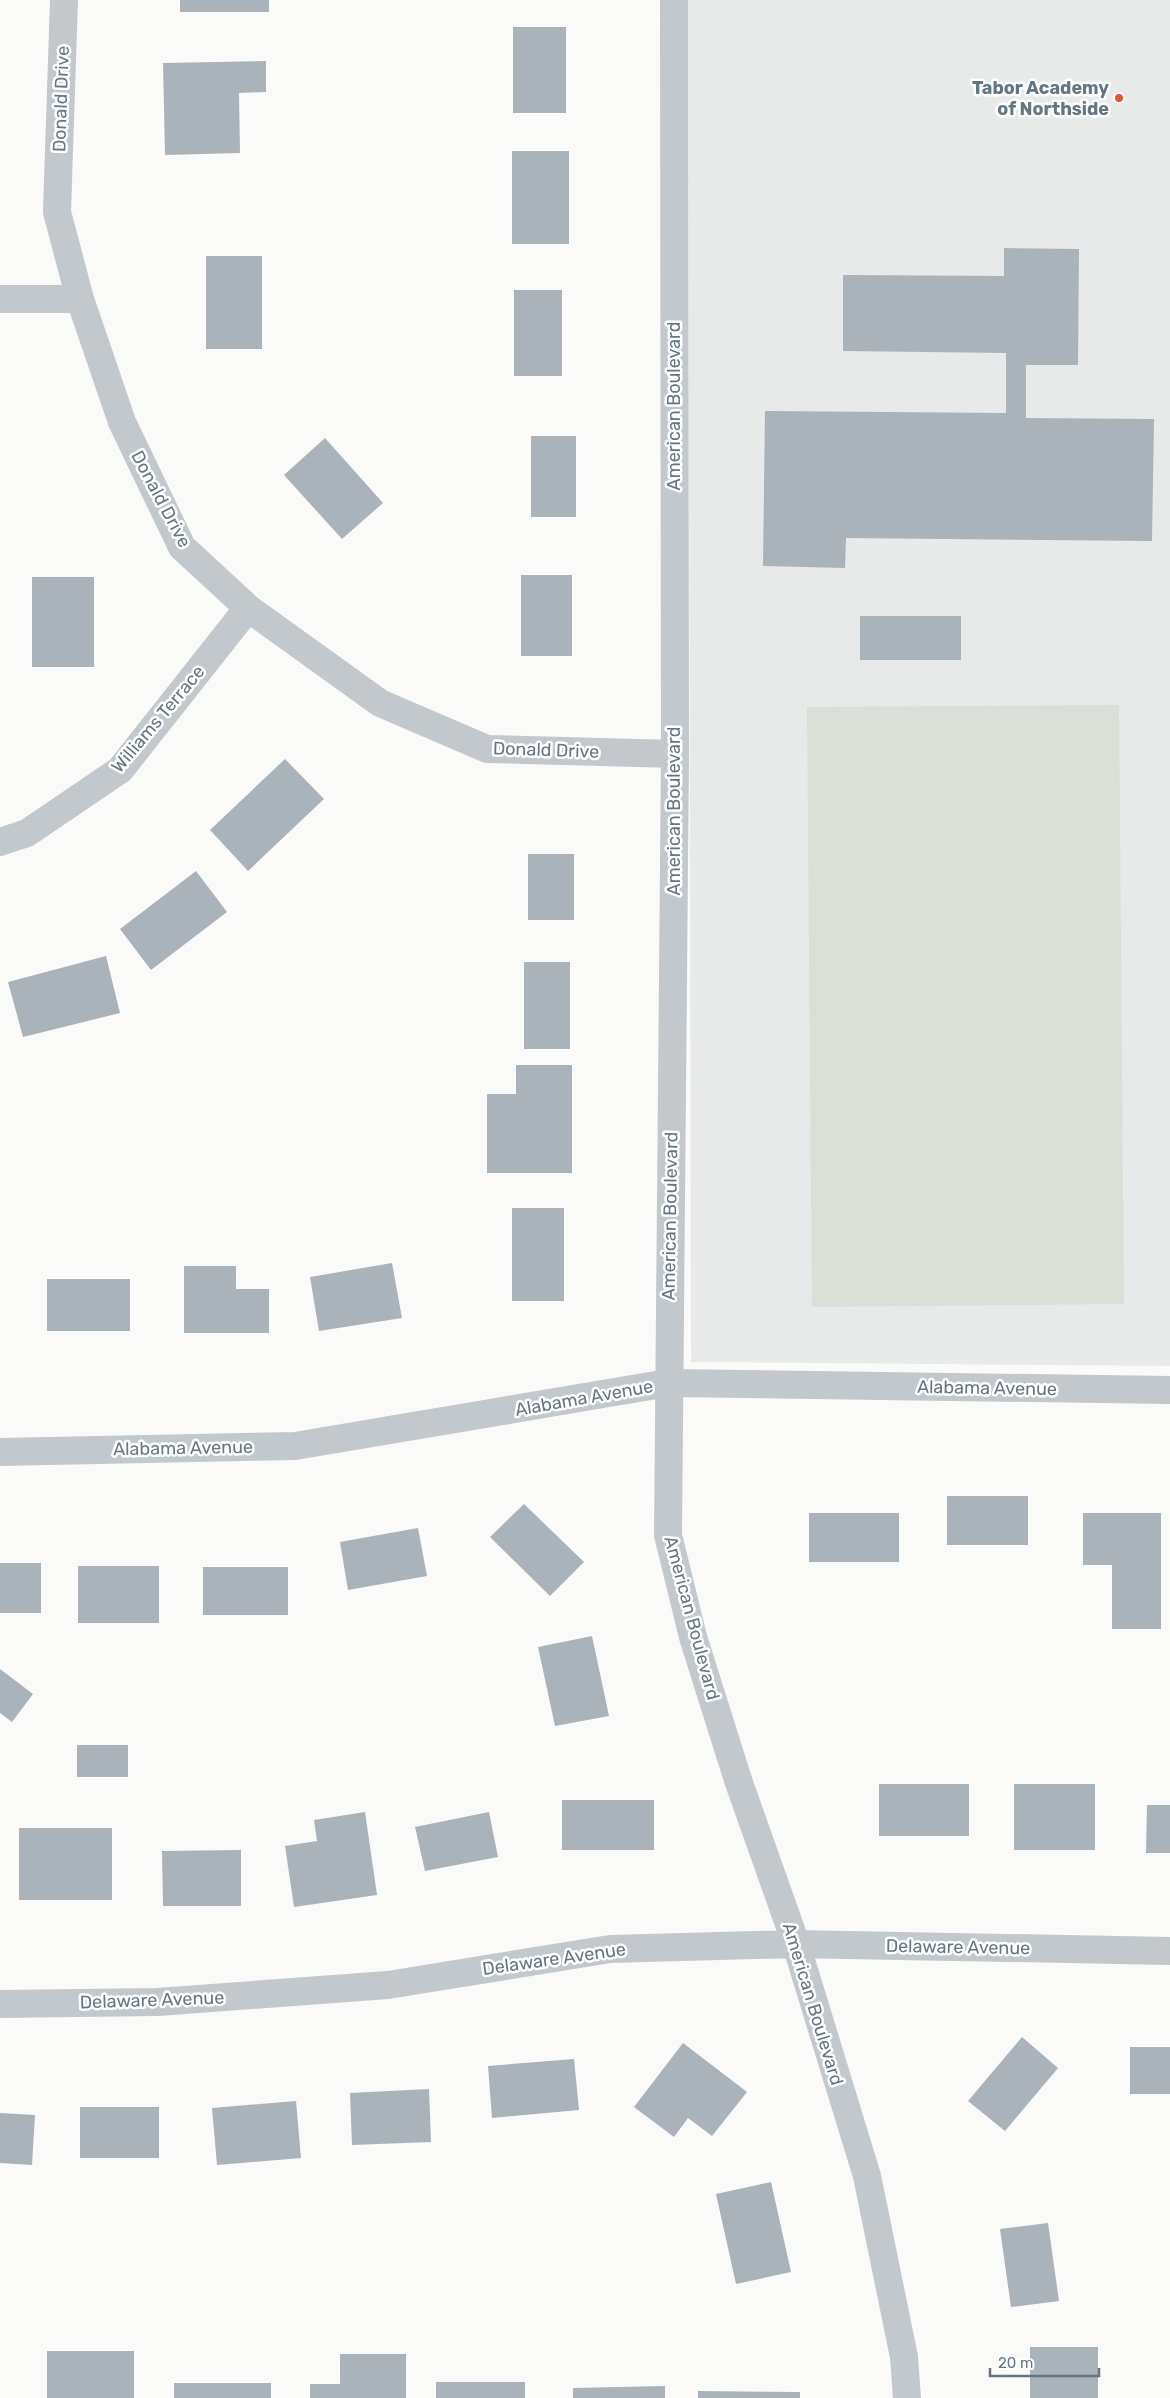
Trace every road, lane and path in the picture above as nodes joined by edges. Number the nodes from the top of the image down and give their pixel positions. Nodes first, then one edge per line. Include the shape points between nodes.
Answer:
1 (64, 0) edge
2 (674, 0) edge
3 (0, 299) edge
4 (80, 299) junction
5 (248, 608) junction
6 (675, 754) junction
7 (0, 842) edge
8 (668, 1383) junction
9 (1170, 1390) edge
10 (0, 1452) edge
11 (796, 1944) junction
12 (1170, 1951) edge
13 (0, 2004) edge
14 (906, 2398) edge

1 - 4 street, Donald Drive via 57,212
2 - 6 street, American Boulevard
3 - 4 street
4 - 5 street, Donald Drive via 122,422 182,547
5 - 6 street, Donald Drive via 380,703 487,749
5 - 7 street, Williams Terrace via 120,770 27,833
6 - 8 street, American Boulevard
8 - 9 street, Alabama Avenue
8 - 10 street, Alabama Avenue via 295,1446
8 - 11 street, American Boulevard via 668,1535 694,1637 738,1780
11 - 12 street, Delaware Avenue
11 - 13 street, Delaware Avenue via 610,1949 388,1985 158,2002
11 - 14 street, American Boulevard via 867,2176 904,2358

